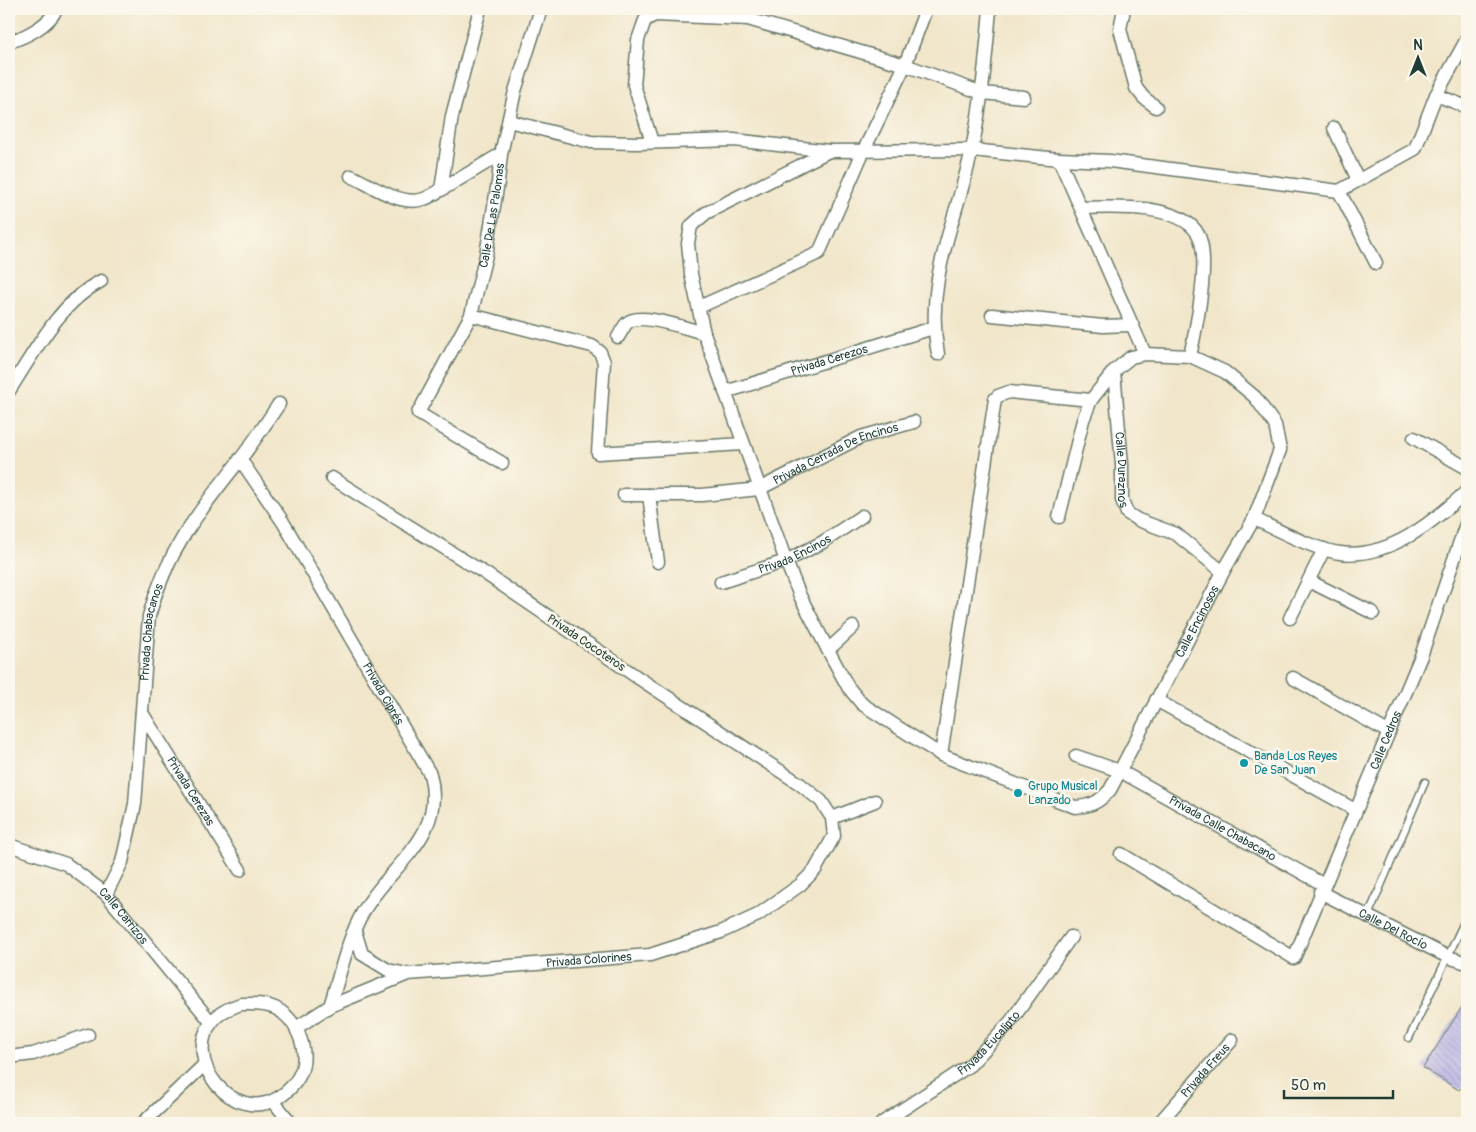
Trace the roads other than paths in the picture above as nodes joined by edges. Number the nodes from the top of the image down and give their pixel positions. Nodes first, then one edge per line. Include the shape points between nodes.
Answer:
1 (56, 9) edge
2 (480, 9) edge
3 (542, 9) edge
4 (926, 9) edge
5 (990, 9) edge
6 (1124, 9) edge
7 (1467, 39) edge
8 (9, 42) edge
9 (905, 65) junction
10 (982, 93) junction
11 (1436, 95) junction
12 (1024, 98) dead end
13 (1467, 106) edge
14 (1156, 107) dead end
15 (509, 121) junction
16 (1334, 128) dead end
17 (652, 142) junction
18 (972, 150) junction
19 (829, 152) junction
20 (863, 152) junction
21 (500, 154) junction
22 (1059, 160) junction
23 (351, 176) dead end
24 (1358, 180) junction
25 (441, 190) junction
26 (1339, 190) junction
27 (1082, 208) junction
28 (1376, 263) dead end
29 (101, 280) dead end
30 (699, 307) junction
31 (471, 315) junction
32 (992, 315) dead end
33 (1132, 325) junction
34 (933, 328) junction
35 (704, 333) junction
36 (618, 337) dead end
37 (938, 354) dead end
38 (1144, 354) junction
39 (1190, 356) junction
40 (1114, 371) junction
41 (9, 391) edge
42 (725, 392) junction
43 (1091, 400) junction
44 (279, 404) dead end
45 (914, 422) dead end
46 (1414, 438) dead end
47 (743, 444) junction
48 (240, 459) junction
49 (502, 463) dead end
50 (1467, 468) edge
51 (332, 478) dead end
52 (759, 489) junction
53 (1467, 491) edge
54 (624, 495) dead end
55 (649, 495) junction
56 (862, 516) dead end
57 (1059, 517) dead end
58 (1254, 519) junction
59 (1467, 521) edge
60 (1324, 549) junction
61 (786, 561) junction
62 (658, 562) dead end
63 (1223, 572) junction
64 (1309, 581) junction
65 (721, 582) dead end
66 (1373, 613) dead end
67 (1290, 618) dead end
68 (853, 627) dead end
69 (828, 650) junction
70 (1293, 678) dead end
71 (1156, 700) junction
72 (142, 713) junction
73 (1388, 732) junction
74 (941, 755) junction
75 (1076, 756) dead end
76 (1120, 771) junction
77 (1426, 782) dead end
78 (875, 801) dead end
79 (1355, 810) junction
80 (832, 818) junction
81 (9, 845) edge
82 (1120, 854) dead end
83 (240, 870) dead end
84 (1322, 889) junction
85 (106, 894) junction
86 (1368, 916) junction
87 (1467, 916) edge
88 (355, 931) junction
89 (1071, 937) dead end
90 (1448, 957) junction
91 (1467, 963) edge
92 (408, 974) junction
93 (330, 1006) junction
94 (211, 1022) junction
95 (296, 1028) junction
96 (88, 1035) dead end
97 (1409, 1038) dead end
98 (1232, 1040) dead end
99 (9, 1057) edge
100 (206, 1064) junction
101 (273, 1101) junction
102 (143, 1123) edge
103 (291, 1123) edge
104 (882, 1123) edge
105 (1159, 1123) edge

1 - 8 street via 38,28
2 - 25 street via 452,116
3 - 15 street, Calle De Las Palomas via 515,91
4 - 9 street
5 - 10 street
6 - 14 street via 1120,29 1136,88
7 - 11 street
9 - 10 street
9 - 17 street via 748,19 655,16 645,20 638,40 634,85
9 - 20 street
10 - 12 street
10 - 18 street
11 - 13 street
11 - 24 street via 1415,149
15 - 17 street via 591,142
15 - 21 street, Calle De Las Palomas
16 - 24 street
17 - 19 street via 734,140
18 - 20 street
18 - 22 street
18 - 34 street via 937,276
19 - 20 street
19 - 30 street, Calle Encinosos via 695,221 689,231 688,243
20 - 30 street via 819,253
21 - 25 street
21 - 31 street, Calle De Las Palomas via 486,255
22 - 26 street via 1110,161
22 - 27 street
23 - 25 street via 394,197 408,200 423,200
24 - 26 street
26 - 28 street
27 - 33 street
27 - 39 street via 1139,209 1173,214 1198,234 1203,251 1198,317
29 - 41 street via 77,296 50,329
30 - 35 street, Calle Encinosos
31 - 47 street via 592,346 600,352 604,362 598,453
31 - 49 street, Calle De Las Palomas via 418,413
32 - 33 street via 1103,326
33 - 38 street
34 - 37 street
34 - 42 street, Privada Cerezos
35 - 36 street via 635,318 627,323
35 - 42 street, Calle Encinosos
38 - 39 street, Calle Encinosos
38 - 40 street via 1132,357
39 - 58 street, Calle Encinosos via 1225,372 1255,397 1276,425 1280,450
40 - 43 street
40 - 63 street, Calle Duraznos via 1122,500 1127,512 1138,520 1176,534
42 - 47 street, Calle Encinosos
43 - 57 street
43 - 74 street via 1009,392 998,396 993,404
44 - 48 street, Privada Chabacanos
45 - 52 street, Privada Cerrada De Encinos via 861,437
46 - 50 street
47 - 52 street, Calle Encinosos
48 - 72 street, Privada Chabacanos via 183,535 156,592 149,616
48 - 88 street, Privada Ciprés via 288,530 430,774 430,816 419,840 410,856 375,894
51 - 80 street, Privada Cocoteros via 486,574 800,784 821,801
52 - 55 street via 702,495
52 - 61 street, Calle Encinosos via 767,503
53 - 60 street via 1433,522 1387,546 1364,554
54 - 55 street
55 - 62 street
56 - 61 street, Privada Encinos via 823,542
58 - 60 street
58 - 63 street, Calle Encinosos
59 - 73 street, Calle Cedros via 1421,656
60 - 64 street
61 - 65 street, Privada Encinos
61 - 69 street, Calle Encinosos
63 - 71 street, Calle Encinosos
64 - 66 street
64 - 67 street
68 - 69 street
69 - 74 street, Calle Encinosos via 848,687 862,704
70 - 73 street
71 - 76 street, Calle Encinosos
71 - 79 street
72 - 83 street, Privada Cerezas
72 - 85 street, Privada Chabacanos via 135,804 122,862
73 - 79 street, Calle Cedros
74 - 76 street, Calle Encinosos via 1076,807 1088,807 1100,800 1110,790
75 - 76 street
76 - 84 street, Privada Calle Chabacano
77 - 86 lane
78 - 80 street
79 - 84 street, Calle Cedros
80 - 92 street, Privada Colorines via 834,836 815,870 758,915 721,932 650,955
81 - 85 street, Calle Carrizos via 66,864
82 - 84 street, Calle Cedros via 1294,958
84 - 86 street, Calle Del Rocío
85 - 94 street, Calle Carrizos
86 - 90 street, Calle Del Rocío
87 - 90 lane
88 - 92 street via 362,954 388,970
88 - 93 street, Privada Ciprés
89 - 104 street, Privada Eucalipto via 1012,1022 970,1065
90 - 91 street, Calle Del Rocío
90 - 97 lane
92 - 93 street, Privada Colorines
93 - 95 street, Privada Colorines
94 - 95 street via 225,1010 241,1004 259,1004 275,1008
94 - 100 street via 203,1048
95 - 101 street via 304,1056 302,1070 285,1094
96 - 99 street via 33,1054
98 - 105 street, Privada Freus
100 - 101 street via 214,1084 226,1096 249,1104
100 - 102 street
101 - 103 street

